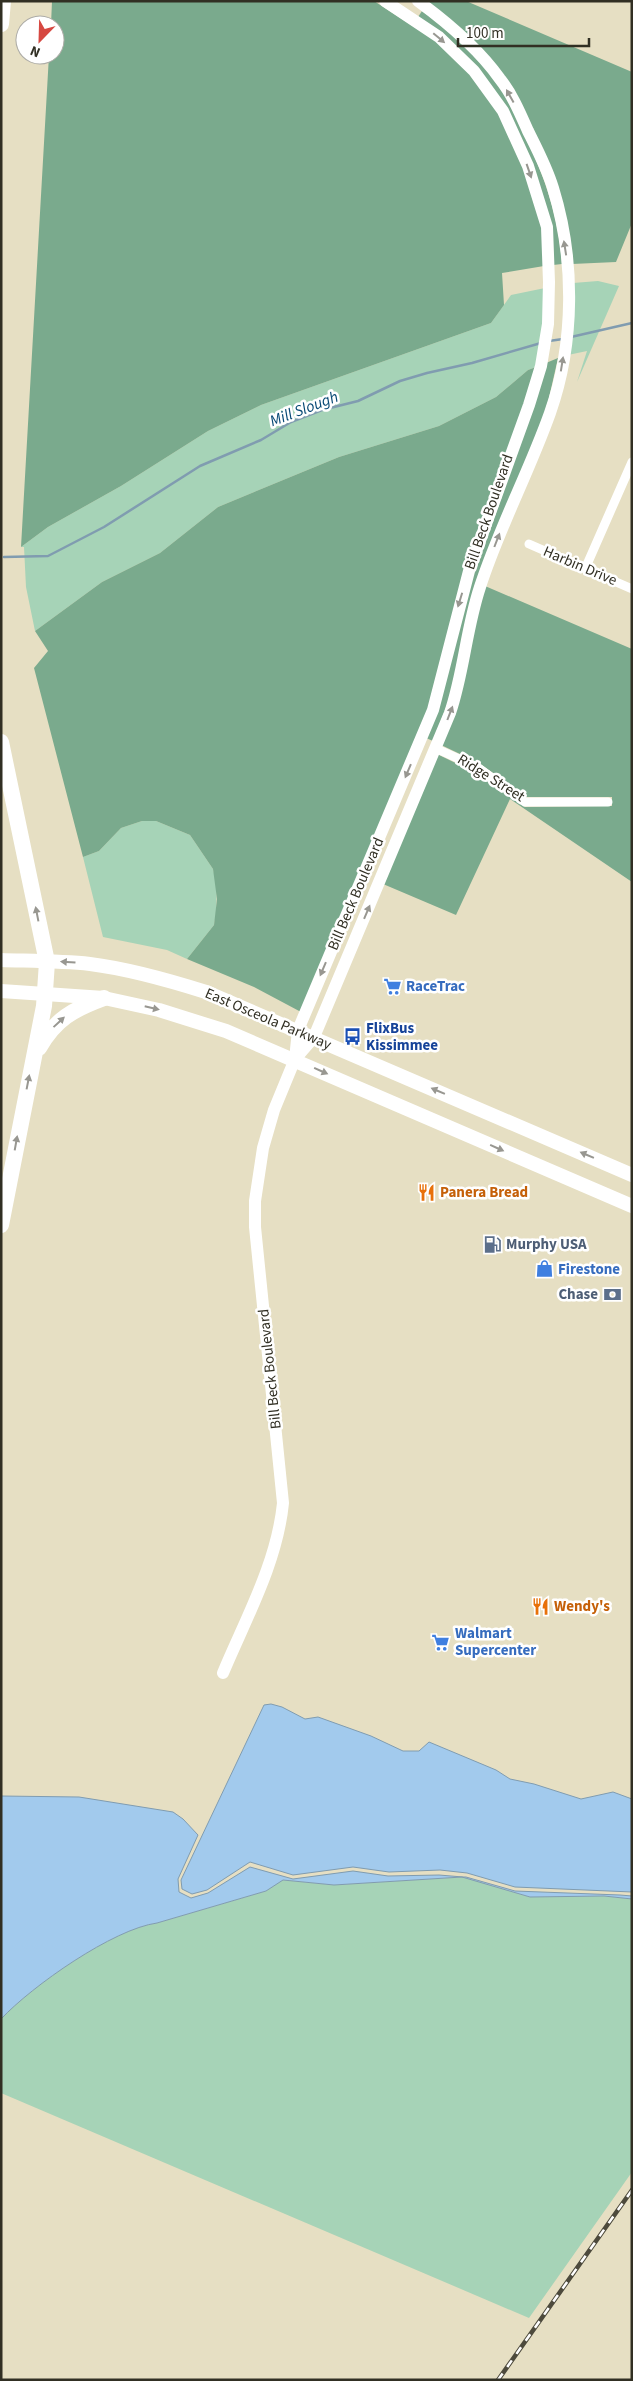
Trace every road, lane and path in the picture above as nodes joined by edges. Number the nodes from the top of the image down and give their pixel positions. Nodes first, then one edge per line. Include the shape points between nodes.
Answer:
1 (3, 1) edge
2 (384, 1) edge
3 (420, 2) edge
4 (412, 18) junction
5 (1, 24) edge
6 (632, 462) edge
7 (529, 544) dead end
8 (585, 569) junction
9 (632, 589) edge
10 (420, 741) junction
11 (1, 742) edge
12 (435, 748) junction
13 (608, 802) dead end
14 (1, 960) edge
15 (47, 962) junction
16 (1, 991) edge
17 (45, 993) junction
18 (104, 998) junction
19 (298, 1030) junction
20 (314, 1038) junction
21 (294, 1059) junction
22 (32, 1061) junction
23 (632, 1175) edge
24 (632, 1206) edge
25 (1, 1225) edge
26 (223, 1673) dead end

1 - 5 highway
2 - 4 street, Bill Beck Boulevard
3 - 4 street
12 -> 3 street, Bill Beck Boulevard via 460,685 480,588 550,412 560,377 570,296 566,249 553,188 520,114 501,80 475,49
4 -> 10 street, Bill Beck Boulevard via 439,37 474,71 503,111 528,166 547,227 549,303 541,366 468,571 444,672
6 - 8 street
7 - 8 street, Harbin Drive
8 - 9 street, Harbin Drive
10 - 12 street
10 -> 19 street, Bill Beck Boulevard
15 -> 11 highway
12 - 13 street, Ridge Street via 477,768 525,802
20 -> 12 street, Bill Beck Boulevard
14 - 15 main road, East Osceola Parkway
15 - 17 highway
19 -> 15 main road, East Osceola Parkway via 174,982 112,968
16 - 17 main road, East Osceola Parkway
17 - 18 main road, East Osceola Parkway
17 - 22 highway
18 -> 21 main road, East Osceola Parkway via 159,1010 217,1028
22 -> 18 highway via 46,1035 61,1019 83,1005
19 - 20 main road, East Osceola Parkway
19 - 21 street, Bill Beck Boulevard
20 - 21 street, Bill Beck Boulevard
23 -> 20 main road, East Osceola Parkway
21 -> 24 main road, East Osceola Parkway
21 - 26 street, Bill Beck Boulevard via 269,1124 254,1210 283,1503 280,1530 272,1557
25 -> 22 highway

